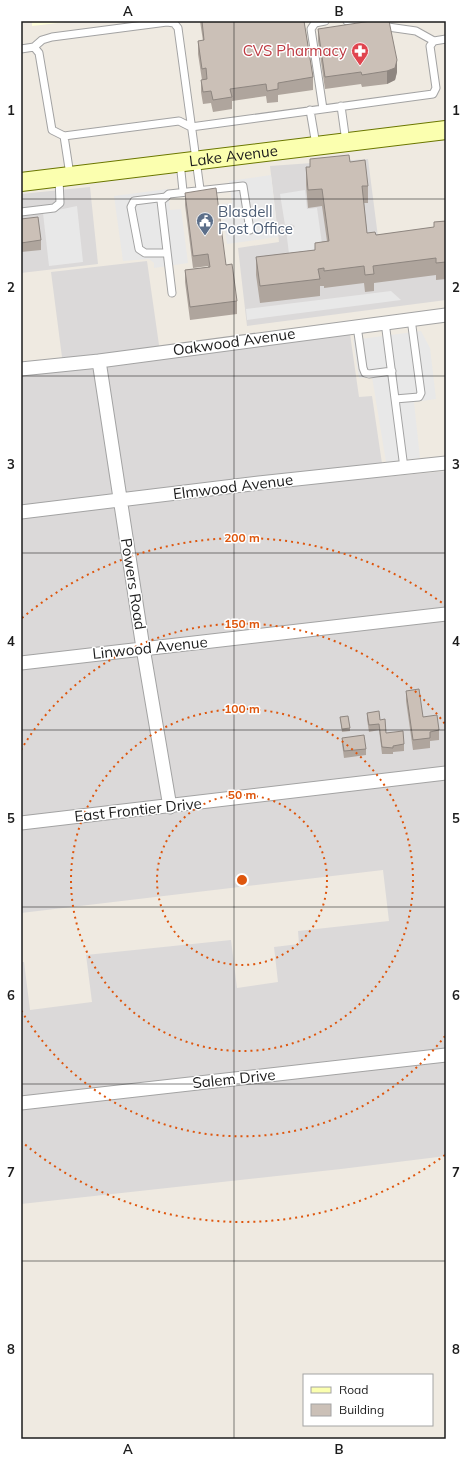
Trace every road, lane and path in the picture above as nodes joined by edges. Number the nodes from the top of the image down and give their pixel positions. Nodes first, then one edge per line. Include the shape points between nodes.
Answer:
1 (325, 21) edge
2 (347, 21) edge
3 (446, 39) edge
4 (434, 41) junction
5 (34, 47) junction
6 (21, 49) edge
7 (341, 106) junction
8 (324, 109) junction
9 (310, 110) junction
10 (191, 127) junction
11 (446, 130) edge
12 (64, 136) junction
13 (346, 142) junction
14 (316, 145) junction
15 (188, 161) junction
16 (64, 176) junction
17 (21, 182) edge
18 (200, 189) junction
19 (183, 191) junction
20 (166, 197) junction
21 (21, 212) edge
22 (250, 230) dead end
23 (167, 253) junction
24 (172, 293) dead end
25 (446, 315) edge
26 (411, 319) junction
27 (385, 322) junction
28 (357, 326) junction
29 (99, 361) junction
30 (21, 369) edge
31 (392, 371) junction
32 (395, 399) junction
33 (446, 463) edge
34 (404, 468) junction
35 (121, 501) junction
36 (21, 512) edge
37 (446, 614) edge
38 (143, 648) junction
39 (21, 663) edge
40 (446, 773) edge
41 (170, 807) junction
42 (21, 823) edge
43 (446, 1055) edge
44 (21, 1103) edge

1 - 8 lane via 314,23 312,29
2 - 4 lane via 416,31
3 - 4 lane
4 - 7 lane via 430,46 436,88 433,94
5 - 6 lane
5 - 10 lane via 42,40 52,37 174,23 178,28
5 - 12 lane via 39,53 52,130
7 - 8 lane
7 - 13 lane
8 - 9 lane
9 - 10 lane
9 - 14 lane
10 - 12 lane via 179,121
10 - 15 lane
11 - 13 street, Lake Avenue
12 - 16 lane
13 - 14 street, Lake Avenue
14 - 15 street, Lake Avenue
15 - 16 street, Lake Avenue
15 - 18 lane
15 - 19 lane
16 - 17 street, Lake Avenue
16 - 21 lane via 60,203 54,208
18 - 19 lane
18 - 22 lane via 243,186
19 - 20 lane
20 - 23 lane via 161,201
20 - 23 lane via 134,201 131,207 139,249 145,253
23 - 24 lane
25 - 26 street, Oakwood Avenue
26 - 27 street, Oakwood Avenue
26 - 32 lane via 421,393 419,396
27 - 28 street, Oakwood Avenue
27 - 31 lane
28 - 29 street, Oakwood Avenue
28 - 31 lane via 362,368 365,373
29 - 30 street, Oakwood Avenue
29 - 35 street, Powers Road
31 - 32 lane
32 - 34 lane
33 - 34 street, Elmwood Avenue
34 - 35 street, Elmwood Avenue
35 - 36 street, Elmwood Avenue
35 - 38 street, Powers Road
37 - 38 street, Linwood Avenue
38 - 39 street, Linwood Avenue
38 - 41 street, Powers Road
40 - 41 street, East Frontier Drive
41 - 42 street, East Frontier Drive
43 - 44 street, Salem Drive

